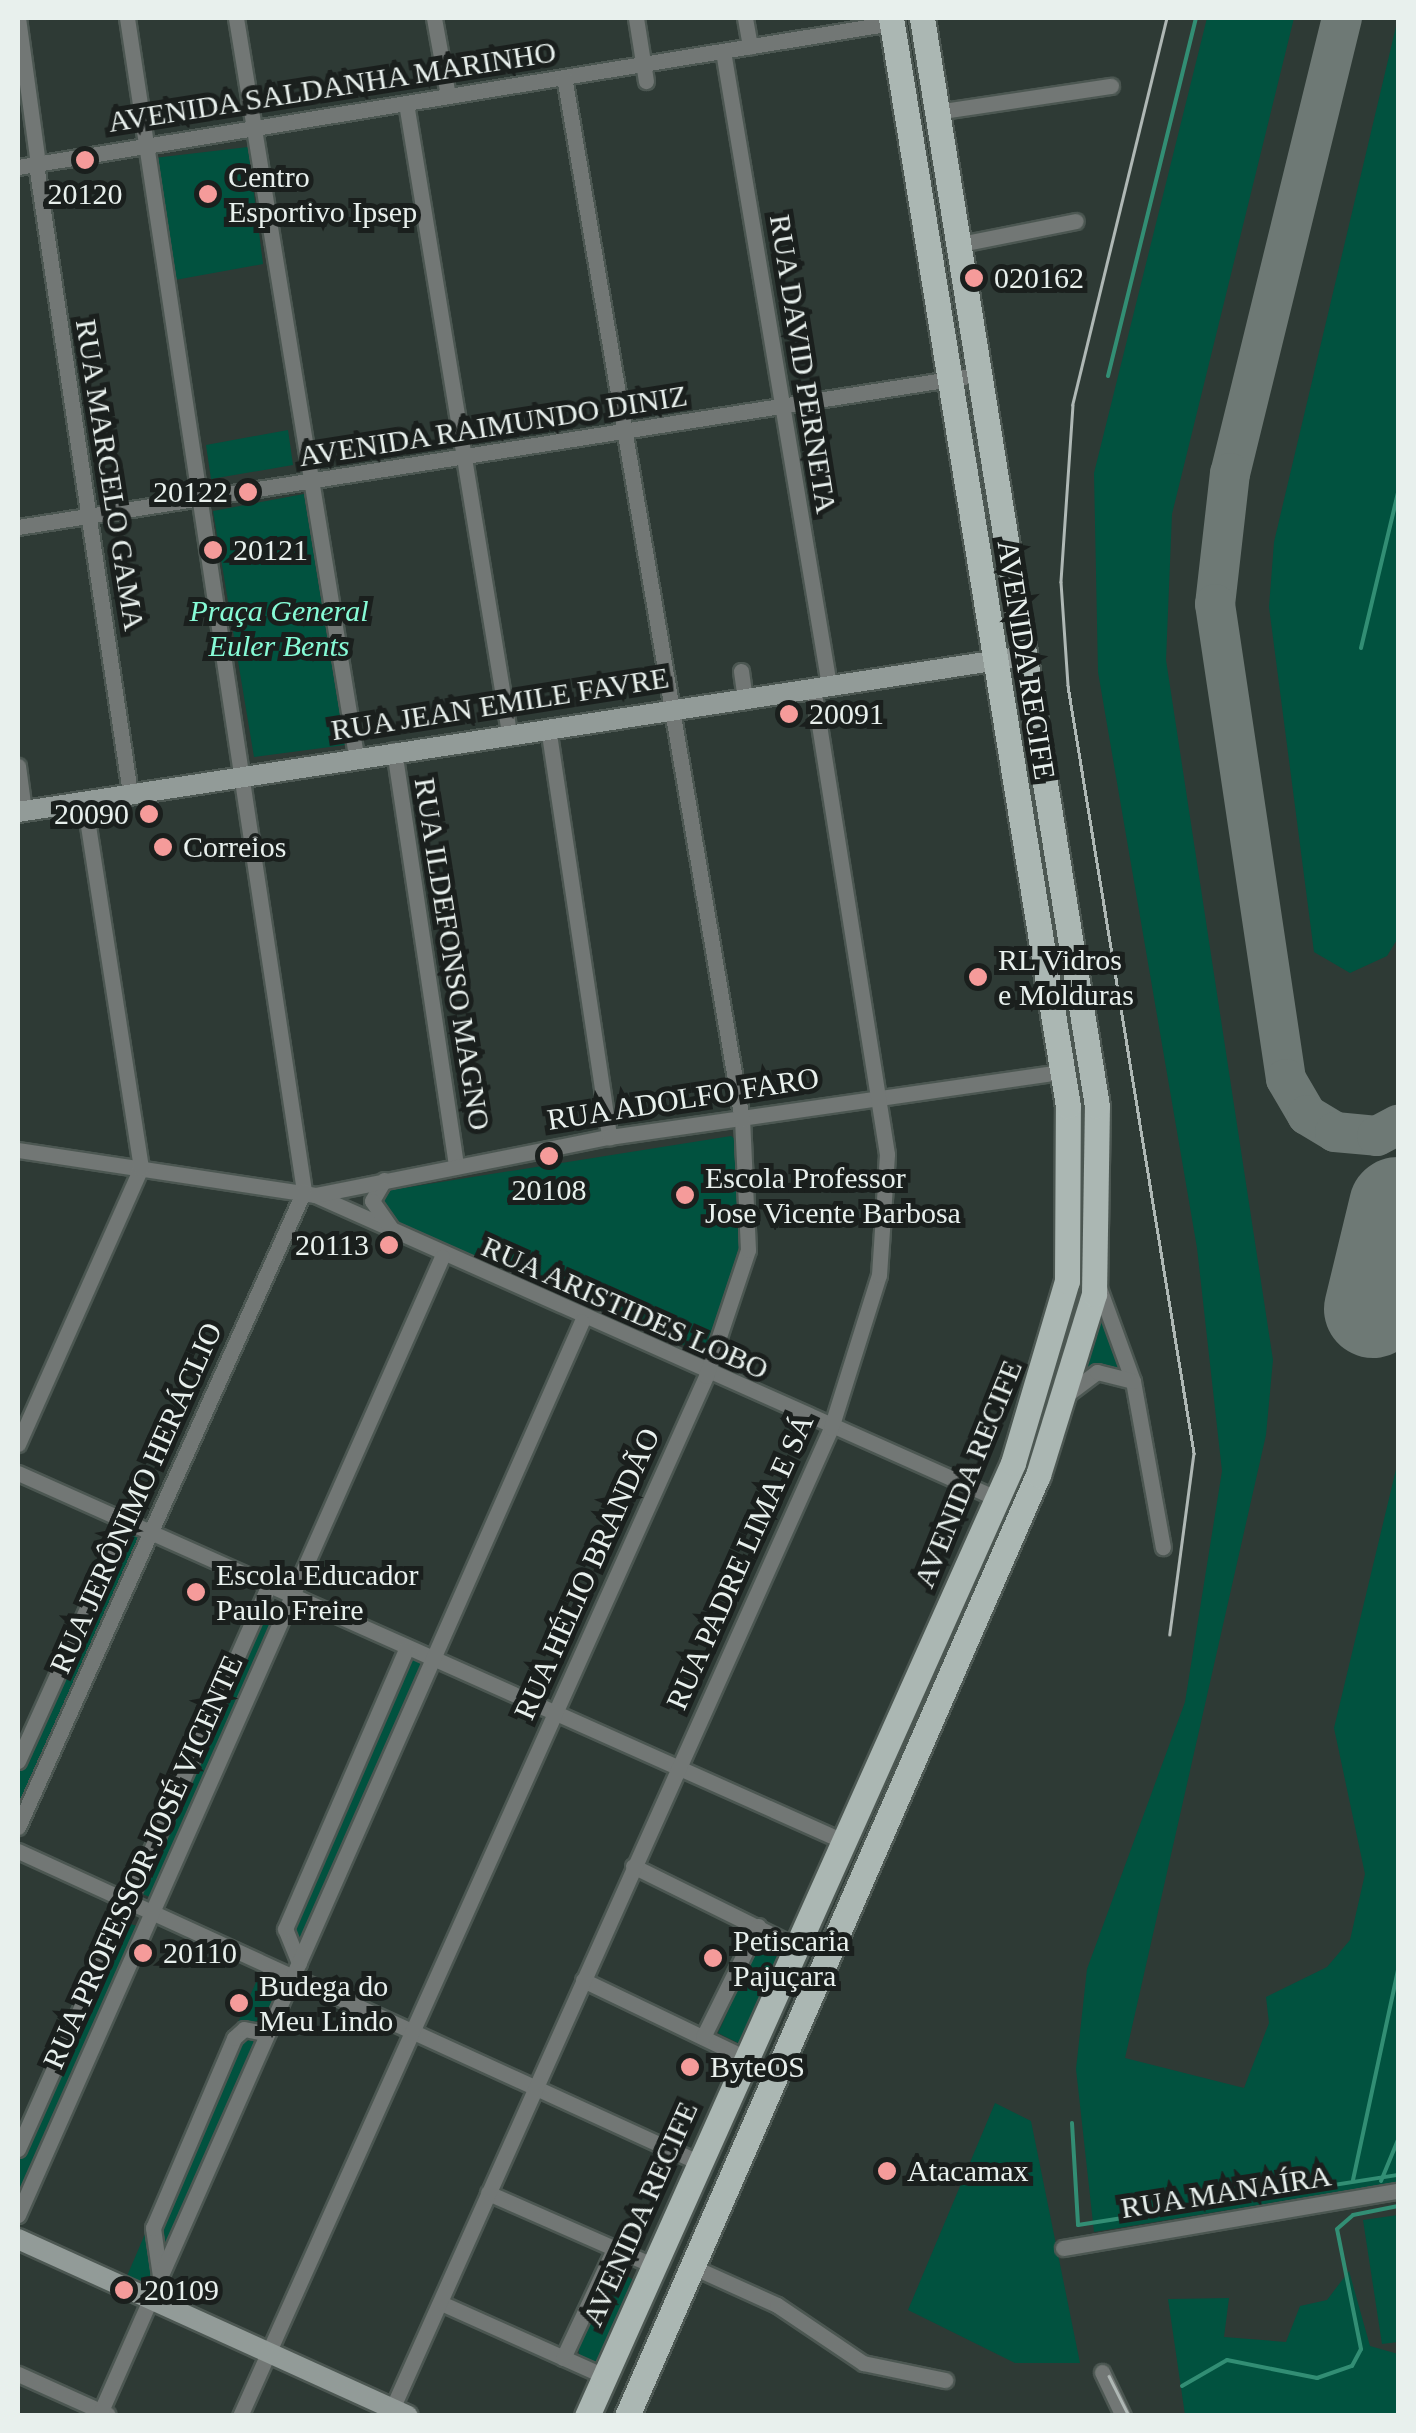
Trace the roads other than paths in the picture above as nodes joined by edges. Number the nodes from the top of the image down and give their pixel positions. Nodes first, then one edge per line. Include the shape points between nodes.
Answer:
1 (18, 18) edge
2 (127, 18) edge
3 (236, 18) edge
4 (434, 18) edge
5 (636, 18) edge
6 (745, 18) edge
7 (922, 18) edge
8 (892, 20) edge
9 (750, 47) junction
10 (723, 51) junction
11 (20, 57) edge
12 (645, 72) junction
13 (564, 77) junction
14 (1112, 86) dead end
15 (448, 96) junction
16 (406, 103) junction
17 (936, 112) junction
18 (255, 128) junction
19 (146, 146) junction
20 (37, 164) junction
21 (18, 167) edge
22 (1076, 221) dead end
23 (956, 245) junction
24 (976, 375) junction
25 (947, 380) junction
26 (782, 408) junction
27 (618, 432) junction
28 (464, 460) junction
29 (314, 482) junction
30 (201, 499) junction
31 (88, 517) junction
32 (18, 527) edge
33 (1006, 659) junction
34 (741, 670) dead end
35 (821, 686) junction
36 (745, 698) junction
37 (669, 708) junction
38 (548, 727) junction
39 (509, 733) junction
40 (394, 750) junction
41 (356, 756) junction
42 (18, 766) edge
43 (244, 775) junction
44 (130, 794) junction
45 (84, 801) junction
46 (21, 811) edge
47 (1062, 1072) junction
48 (880, 1095) junction
49 (742, 1120) junction
50 (609, 1138) junction
51 (18, 1150) edge
52 (456, 1166) junction
53 (141, 1168) junction
54 (384, 1180) junction
55 (310, 1193) junction
56 (396, 1235) junction
57 (442, 1257) junction
58 (1095, 1279) junction
59 (582, 1321) junction
60 (706, 1376) junction
61 (1133, 1381) junction
62 (1069, 1393) junction
63 (831, 1428) junction
64 (18, 1444) edge
65 (18, 1474) edge
66 (998, 1499) junction
67 (126, 1522) junction
68 (152, 1534) junction
69 (1162, 1547) dead end
70 (268, 1587) junction
71 (292, 1598) junction
72 (406, 1649) junction
73 (429, 1659) junction
74 (556, 1714) junction
75 (18, 1761) edge
76 (678, 1766) junction
77 (18, 1827) edge
78 (842, 1841) junction
79 (18, 1851) edge
80 (632, 1866) junction
81 (125, 1903) junction
82 (150, 1914) junction
83 (758, 1926) junction
84 (797, 1947) junction
85 (296, 1969) junction
86 (583, 1980) junction
87 (411, 2028) junction
88 (264, 2033) junction
89 (704, 2037) junction
90 (746, 2058) junction
91 (536, 2086) junction
92 (18, 2148) edge
93 (698, 2162) junction
94 (1398, 2192) edge
95 (488, 2193) junction
96 (18, 2216) edge
97 (18, 2240) edge
98 (1063, 2248) dead end
99 (614, 2249) junction
100 (652, 2265) junction
101 (693, 2266) junction
102 (160, 2278) junction
103 (151, 2300) junction
104 (441, 2303) junction
105 (268, 2353) junction
106 (562, 2358) junction
107 (1102, 2372) dead end
108 (18, 2374) edge
109 (604, 2376) junction
110 (945, 2380) dead end
111 (400, 2412) edge
112 (106, 2413) edge
113 (240, 2416) edge
114 (587, 2416) edge
115 (627, 2416) edge
116 (1123, 2416) edge

1 - 11 street, RUA MARCELO GAMA
2 - 19 street
3 - 18 street
4 - 15 street
5 - 12 street
6 - 9 street
7 - 17 main road, AVENIDA RECIFE
8 - 9 street, AVENIDA SALDANHA MARINHO via 808,46
8 - 25 main road, AVENIDA RECIFE
9 - 10 street, AVENIDA SALDANHA MARINHO
10 - 12 street, AVENIDA SALDANHA MARINHO
10 - 26 street, RUA DAVID PERNETA
11 - 20 street, RUA MARCELO GAMA
12 - 13 street, AVENIDA SALDANHA MARINHO
13 - 15 street, AVENIDA SALDANHA MARINHO via 488,98
13 - 27 street, RUA HÉLIO BRANDÃO
14 - 17 street
15 - 16 street, AVENIDA SALDANHA MARINHO
16 - 18 street, AVENIDA SALDANHA MARINHO via 335,120
16 - 28 street
17 - 23 main road, AVENIDA RECIFE
18 - 19 street, AVENIDA SALDANHA MARINHO
18 - 29 street
19 - 20 street, AVENIDA SALDANHA MARINHO
19 - 30 street
20 - 21 street, AVENIDA SALDANHA MARINHO
20 - 31 street, RUA MARCELO GAMA
22 - 23 street
23 - 24 main road, AVENIDA RECIFE
24 - 25 street, AVENIDA RAIMUNDO DINIZ
24 - 33 main road, AVENIDA RECIFE
25 - 26 street, AVENIDA RAIMUNDO DINIZ
25 - 33 main road, AVENIDA RECIFE
26 - 27 street, AVENIDA RAIMUNDO DINIZ
26 - 35 street, RUA DAVID PERNETA
27 - 28 street, AVENIDA RAIMUNDO DINIZ
27 - 37 street, RUA HÉLIO BRANDÃO
28 - 29 street, AVENIDA RAIMUNDO DINIZ
28 - 39 street
29 - 30 street, AVENIDA RAIMUNDO DINIZ
29 - 41 street
30 - 31 street, AVENIDA RAIMUNDO DINIZ
30 - 43 street
31 - 32 street, AVENIDA RAIMUNDO DINIZ
31 - 44 street, RUA MARCELO GAMA
33 - 35 main road, RUA JEAN EMILE FAVRE via 905,665
33 - 47 main road, AVENIDA RECIFE
33 - 58 main road, AVENIDA RECIFE via 1098,1106
34 - 36 street
35 - 36 main road, RUA JEAN EMILE FAVRE
35 - 48 street, RUA PADRE LIMA E SÁ
36 - 37 main road, RUA JEAN EMILE FAVRE
37 - 38 main road, RUA JEAN EMILE FAVRE
37 - 49 street, RUA HÉLIO BRANDÃO
38 - 39 main road, RUA JEAN EMILE FAVRE
38 - 50 street
39 - 40 main road, RUA JEAN EMILE FAVRE
40 - 41 main road, RUA JEAN EMILE FAVRE
40 - 52 street, RUA ILDEFONSO MAGNO
41 - 43 main road, RUA JEAN EMILE FAVRE
42 - 46 street
43 - 44 main road, RUA JEAN EMILE FAVRE
43 - 55 street
44 - 45 main road, RUA JEAN EMILE FAVRE
45 - 46 main road, RUA JEAN EMILE FAVRE
45 - 53 street
47 - 48 street, RUA ADOLFO FARO
47 - 66 main road, AVENIDA RECIFE via 1071,1142 1067,1280
48 - 49 street, RUA ADOLFO FARO
48 - 63 street, RUA PADRE LIMA E SÁ via 889,1206 879,1276
49 - 50 street, RUA ADOLFO FARO
49 - 60 street, RUA HÉLIO BRANDÃO via 748,1250
50 - 52 street, RUA ADOLFO FARO
51 - 53 street
52 - 54 street, RUA ADOLFO FARO
53 - 55 street
53 - 64 street
54 - 55 street, RUA ADOLFO FARO
54 - 56 street via 372,1200
55 - 56 street, RUA ARISTIDES LOBO
55 - 68 street, RUA JERÔNIMO HERÁCLIO
56 - 57 street, RUA ARISTIDES LOBO
57 - 59 street, RUA ARISTIDES LOBO
57 - 71 street, RUA PROFESSOR JOSÉ VICENTE
58 - 61 street
58 - 62 main road, AVENIDA RECIFE
59 - 60 street, RUA ARISTIDES LOBO
59 - 73 street
60 - 63 street, RUA ARISTIDES LOBO
60 - 74 street, RUA HÉLIO BRANDÃO
61 - 62 street via 1097,1372
61 - 69 street
62 - 101 main road, AVENIDA RECIFE
63 - 66 street, RUA ARISTIDES LOBO
63 - 76 street, RUA PADRE LIMA E SÁ
65 - 67 street
66 - 78 main road, AVENIDA RECIFE
67 - 68 street
67 - 75 street, RUA JERÔNIMO HERÁCLIO
68 - 70 street
68 - 77 street, RUA JERÔNIMO HERÁCLIO
70 - 71 street
70 - 81 street, RUA PROFESSOR JOSÉ VICENTE
71 - 72 street
71 - 82 street, RUA PROFESSOR JOSÉ VICENTE
72 - 73 street
72 - 85 street via 285,1929
73 - 74 street
73 - 85 street
74 - 76 street
74 - 87 street, RUA HÉLIO BRANDÃO
76 - 78 street
76 - 80 street, RUA PADRE LIMA E SÁ
78 - 84 main road, AVENIDA RECIFE
79 - 81 street
80 - 83 street
80 - 86 street, RUA PADRE LIMA E SÁ
81 - 82 street
81 - 92 street, RUA PROFESSOR JOSÉ VICENTE
82 - 85 street
82 - 96 street, RUA PROFESSOR JOSÉ VICENTE
83 - 84 street
83 - 89 street
84 - 90 main road, AVENIDA RECIFE
85 - 87 street
85 - 88 street
86 - 89 street
86 - 91 street, RUA PADRE LIMA E SÁ
87 - 91 street
87 - 105 street, RUA HÉLIO BRANDÃO
88 - 102 street
88 - 102 street via 244,2029 234,2038 153,2228
89 - 90 street
90 - 93 main road, AVENIDA RECIFE
91 - 93 street
91 - 95 street, RUA PADRE LIMA E SÁ
93 - 100 main road, AVENIDA RECIFE
94 - 98 street, RUA MANAÍRA
95 - 99 street
95 - 104 street, RUA PADRE LIMA E SÁ
97 - 103 main road
99 - 100 street
99 - 106 street
100 - 109 main road, AVENIDA RECIFE
101 - 110 street via 778,2305 862,2363
101 - 115 main road, AVENIDA RECIFE
102 - 103 street
103 - 105 main road
103 - 112 street
104 - 106 street
104 - 111 street, RUA PADRE LIMA E SÁ
105 - 111 main road
105 - 113 street, RUA HÉLIO BRANDÃO
106 - 109 street
107 - 116 street
108 - 112 street
109 - 114 main road, AVENIDA RECIFE

